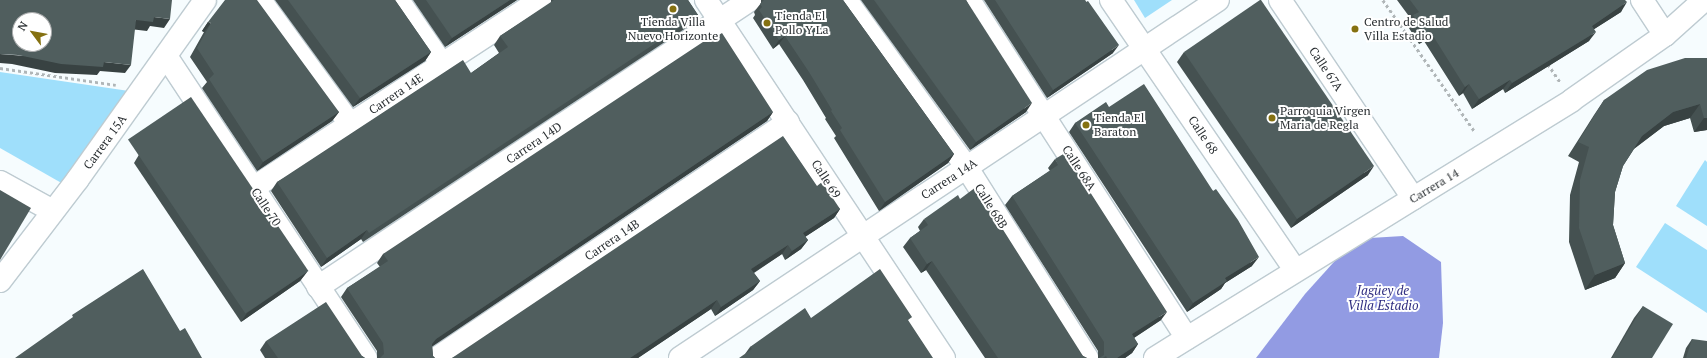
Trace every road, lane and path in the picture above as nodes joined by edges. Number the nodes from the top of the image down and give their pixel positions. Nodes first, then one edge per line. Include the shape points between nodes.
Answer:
1 (204, 0) edge
2 (260, 0) edge
3 (398, 0) edge
4 (706, 0) edge
5 (750, 0) edge
6 (846, 0) edge
7 (968, 0) edge
8 (1111, 0) edge
9 (1218, 0) edge
10 (1280, 0) edge
11 (1383, 0) edge
12 (1642, 0) edge
13 (1704, 0) edge
14 (530, 3) edge
15 (720, 20) junction
16 (1665, 35) junction
17 (1146, 50) junction
18 (166, 56) junction
19 (1546, 63) edge
20 (442, 64) junction
21 (0, 68) edge
22 (142, 89) junction
23 (1572, 100) junction
24 (1046, 116) junction
25 (788, 122) junction
26 (350, 124) junction
27 (1490, 152) junction
28 (967, 168) junction
29 (0, 182) edge
30 (253, 188) junction
31 (1413, 198) junction
32 (53, 211) junction
33 (864, 236) junction
34 (1295, 270) junction
35 (0, 281) edge
36 (318, 286) junction
37 (1188, 338) junction
38 (366, 358) edge
39 (437, 358) edge
40 (680, 358) edge
41 (944, 358) edge
42 (1087, 358) edge
43 (1154, 358) edge

1 - 18 street, Carrera 15A
2 - 26 street
3 - 20 street
4 - 15 street, Calle 69
5 - 15 street, Carrera 14D
6 - 28 street, Calle 68B
7 - 24 street, Calle 68A
8 - 17 street, Calle 68
9 - 17 street, Carrera 14A
10 - 31 street, Calle 67A
11 - 27 path
12 - 16 street
13 - 16 street, Carrera 14
14 - 20 street, Carrera 14E
15 - 25 street, Calle 69
15 - 36 street, Carrera 14D
16 - 23 street, Carrera 14
17 - 24 street, Carrera 14A
17 - 34 street, Calle 68
18 - 22 street, Carrera 15A
18 - 30 street, Calle 70
19 - 23 path
20 - 26 street, Carrera 14E
21 - 22 path
22 - 32 street, Carrera 15A
23 - 27 street, Carrera 14
24 - 28 street, Carrera 14A
24 - 37 street, Calle 68A
25 - 33 street, Calle 69
25 - 39 street, Carrera 14B
26 - 30 street, Carrera 14E
27 - 31 street, Carrera 14
28 - 33 street, Carrera 14A
28 - 42 street, Calle 68B
29 - 32 street
30 - 36 street, Calle 70
31 - 34 street, Carrera 14
32 - 35 street, Carrera 15A
33 - 40 street, Carrera 14A
33 - 41 street, Calle 69
34 - 37 street, Carrera 14
36 - 38 street, Calle 70
37 - 43 street, Carrera 14

